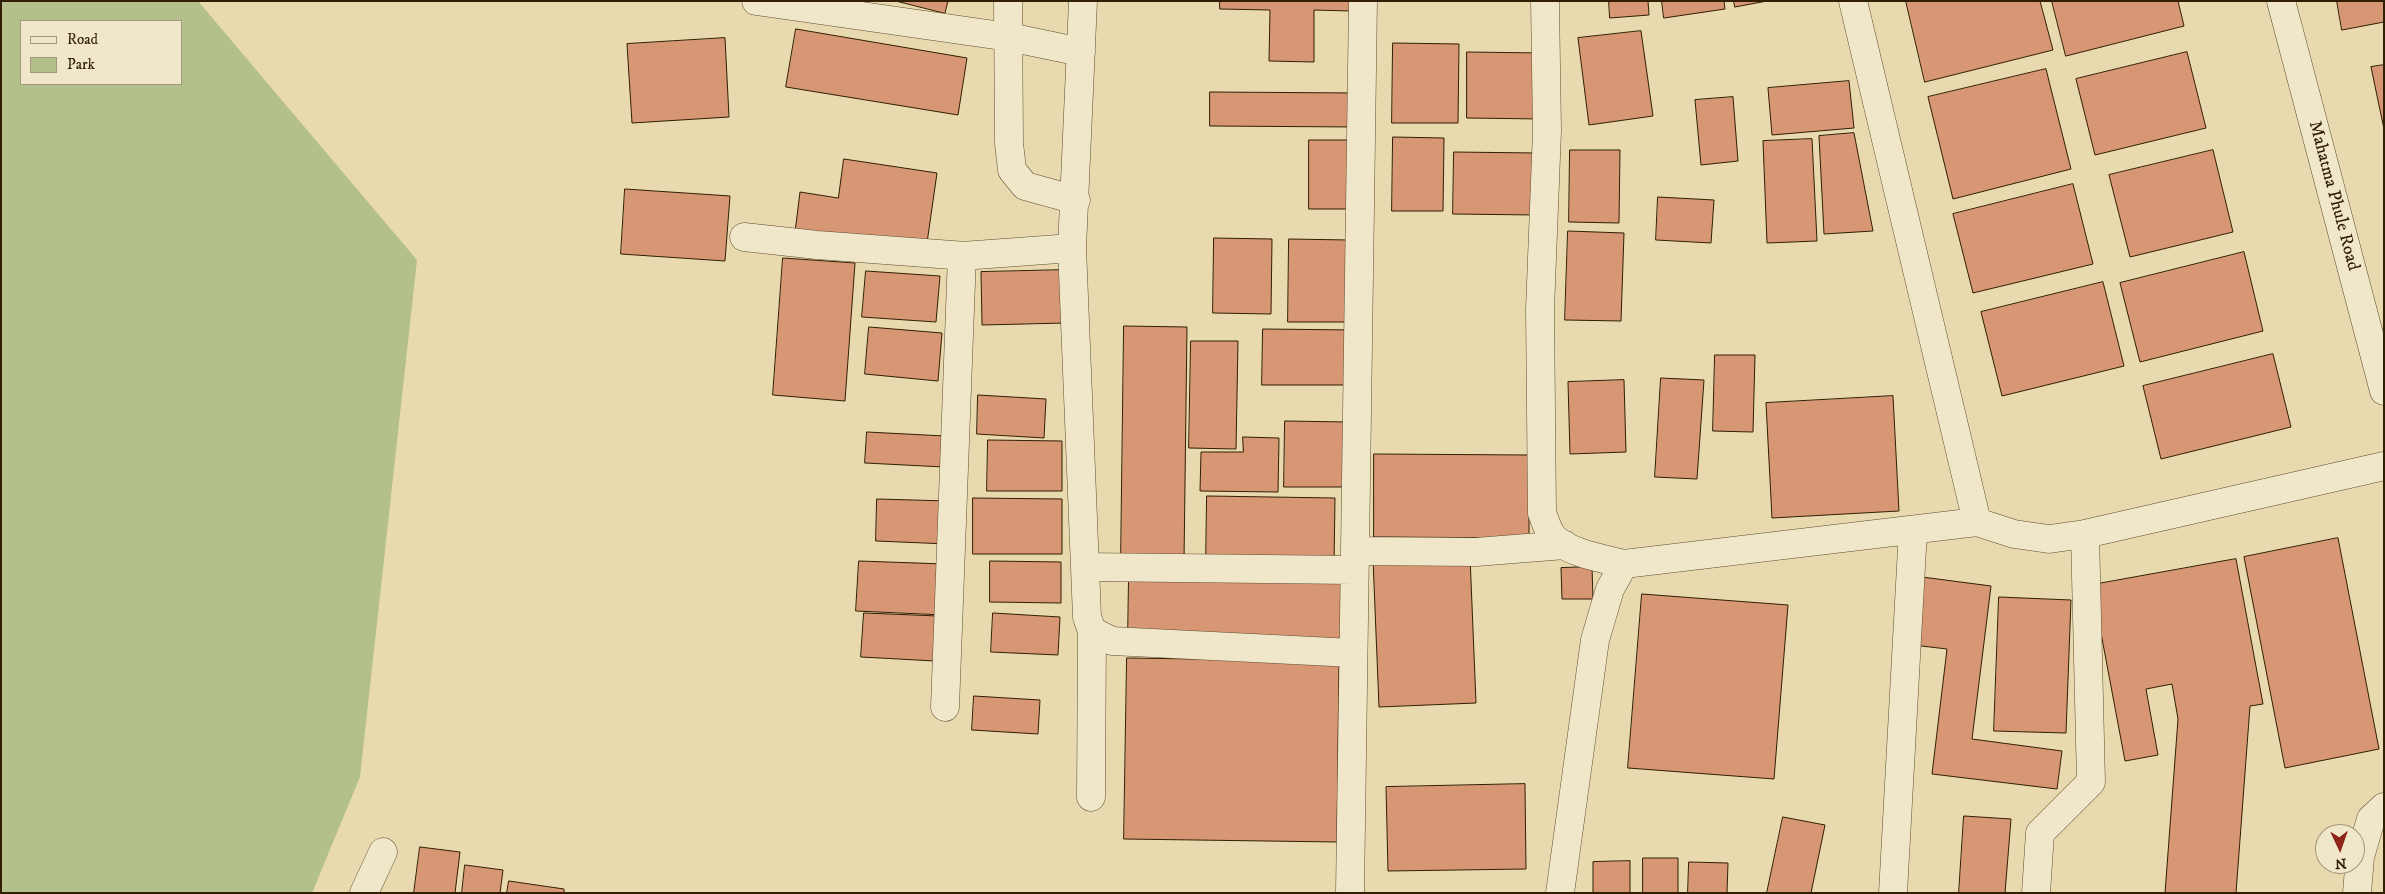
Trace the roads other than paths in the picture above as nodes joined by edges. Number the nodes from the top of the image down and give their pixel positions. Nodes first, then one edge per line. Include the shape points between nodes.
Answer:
1 (756, 1) edge
2 (1008, 1) edge
3 (1083, 1) edge
4 (1363, 1) edge
5 (1545, 1) edge
6 (1853, 1) edge
7 (2281, 1) edge
8 (1008, 37) junction
9 (1081, 52) junction
10 (1076, 200) junction
11 (744, 237) dead end
12 (1072, 248) junction
13 (966, 256) junction
14 (2384, 391) edge
15 (2384, 466) edge
16 (1977, 522) junction
17 (1913, 530) junction
18 (2085, 534) junction
19 (1565, 545) junction
20 (1355, 561) junction
21 (1624, 564) junction
22 (1086, 567) junction
23 (1092, 631) junction
24 (1353, 653) junction
25 (945, 707) dead end
26 (1091, 797) dead end
27 (2384, 807) edge
28 (383, 852) dead end
29 (364, 893) edge
30 (1350, 893) edge
31 (1560, 893) edge
32 (1893, 893) edge
33 (2036, 893) edge
34 (2357, 893) edge

1 - 8 street
2 - 8 street
3 - 9 street
4 - 20 street
5 - 19 street via 1547,131 1540,309 1542,513 1553,537
6 - 16 street
7 - 14 street, Mahatma Phule Road
8 - 9 street
8 - 10 street via 1012,170 1025,186
9 - 10 street
10 - 12 street
11 - 13 street
12 - 13 street
12 - 22 street
13 - 25 street via 962,256
15 - 18 street
16 - 17 street
16 - 18 street via 2014,534 2049,539
17 - 21 street
17 - 32 street
18 - 33 street via 2091,782 2040,833
19 - 20 street
19 - 21 street
20 - 22 street
20 - 24 street
21 - 31 street via 1610,589 1595,640
22 - 23 street via 1087,617
23 - 24 street via 1112,641
23 - 26 street
24 - 30 street
27 - 34 street via 2371,819 2360,857
28 - 29 street

